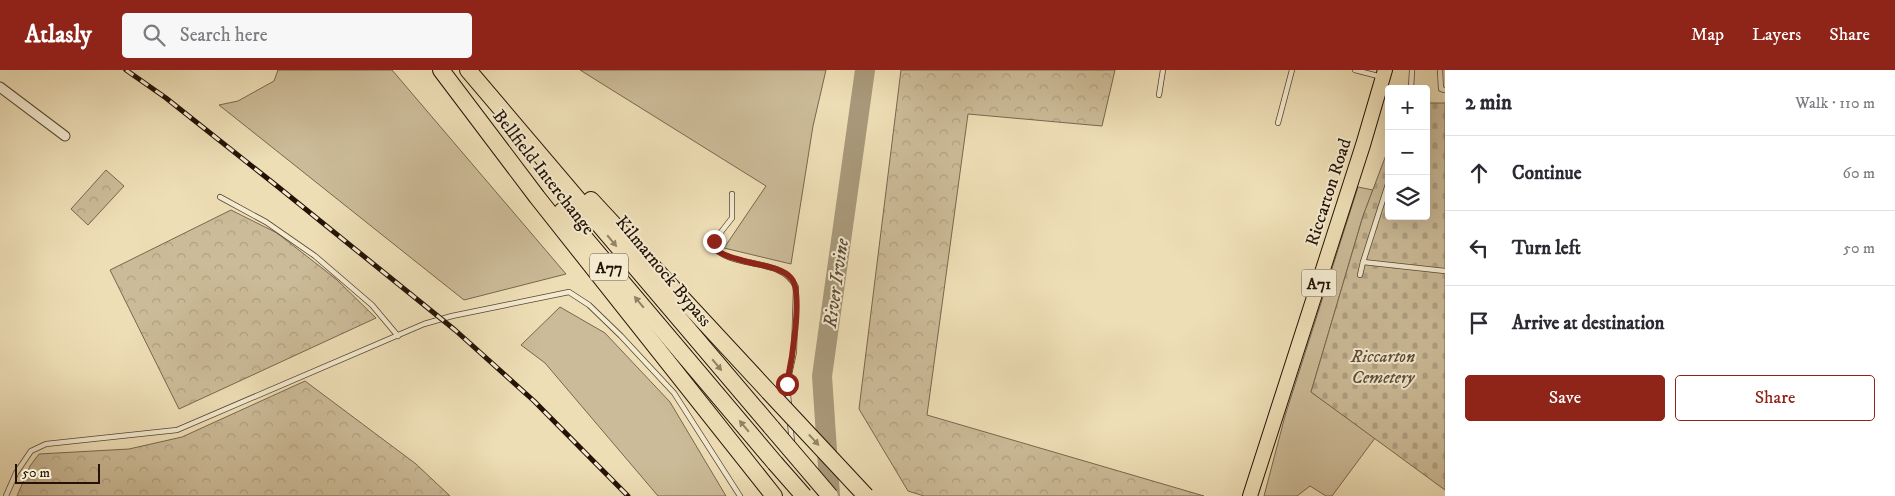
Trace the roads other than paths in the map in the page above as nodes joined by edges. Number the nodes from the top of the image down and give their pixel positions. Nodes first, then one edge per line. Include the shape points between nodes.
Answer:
1 (442, 70) edge
2 (469, 70) edge
3 (1163, 70) edge
4 (1292, 70) edge
5 (1355, 70) edge
6 (1412, 70) edge
7 (1440, 70) edge
8 (1384, 74) edge
9 (1410, 85) edge
10 (0, 87) edge
11 (1445, 90) edge
12 (1159, 95) dead end
13 (1278, 123) dead end
14 (65, 136) dead end
15 (1385, 193) edge
16 (732, 194) dead end
17 (220, 197) dead end
18 (1363, 262) junction
19 (1445, 271) edge
20 (1360, 275) dead end
21 (398, 336) junction
22 (793, 459) dead end
23 (795, 477) dead end
24 (6, 496) edge
25 (740, 496) edge
26 (774, 496) edge
27 (797, 496) edge
28 (804, 496) edge
29 (830, 496) edge
30 (866, 496) edge
31 (1250, 496) edge

1 - 26 highway, Bellfield Interchange / A77 via 537,197
28 -> 1 highway, A77, bridge
2 -> 29 highway, Kilmarnock Bypass / A77, bridge
2 -> 30 highway, A77, bridge
3 - 12 lane
4 - 13 lane
5 - 8 lane
6 - 9 lane
7 - 11 lane via 1441,90
8 - 31 main road, Riccarton Road / A71
10 - 14 street
15 - 18 lane
16 - 22 lane via 732,218 713,247 729,257 782,271 792,278 796,287 794,352 787,384
17 - 21 lane via 266,222 315,256 372,305
18 - 19 lane
18 - 20 lane
21 - 24 lane via 177,430 46,444 32,451 16,473
21 - 25 lane via 452,316 569,292 589,305 615,330 674,394
23 - 27 lane

